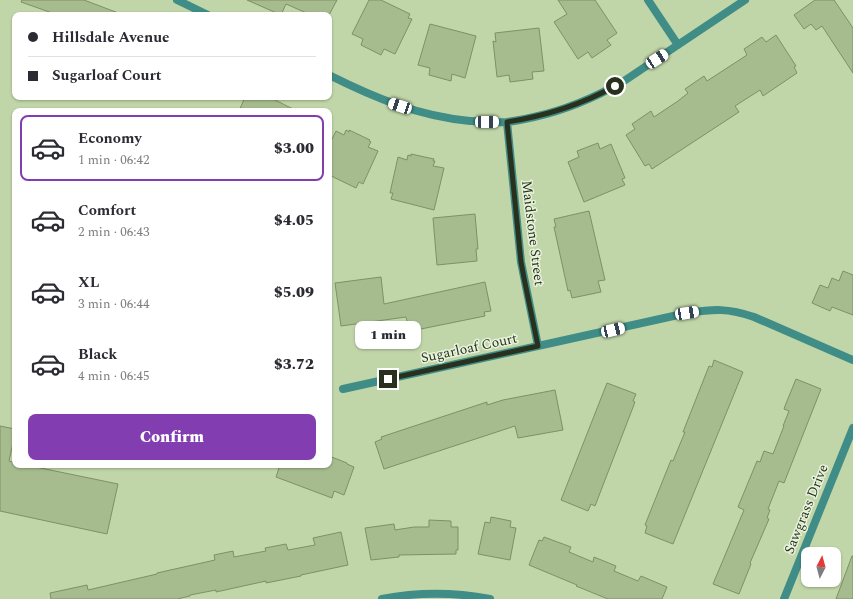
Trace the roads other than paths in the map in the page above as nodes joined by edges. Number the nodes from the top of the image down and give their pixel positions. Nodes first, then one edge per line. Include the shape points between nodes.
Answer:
1 (177, 0) edge
2 (648, 0) edge
3 (745, 0) edge
4 (202, 12) edge
5 (678, 45) junction
6 (332, 76) edge
7 (507, 122) junction
8 (538, 346) junction
9 (853, 360) edge
10 (343, 389) dead end
11 (853, 428) edge
12 (382, 599) edge
13 (490, 599) edge
14 (784, 599) edge

1 - 4 street
2 - 5 street
3 - 5 street
5 - 7 street via 605,92 566,108
6 - 7 street via 389,102 439,117
7 - 8 street, Maidstone Street via 521,262
8 - 9 street, Sugarloaf Court via 687,313 728,310 754,317
8 - 10 street, Sugarloaf Court
11 - 14 street, Sawgrass Drive
12 - 13 street via 438,593

